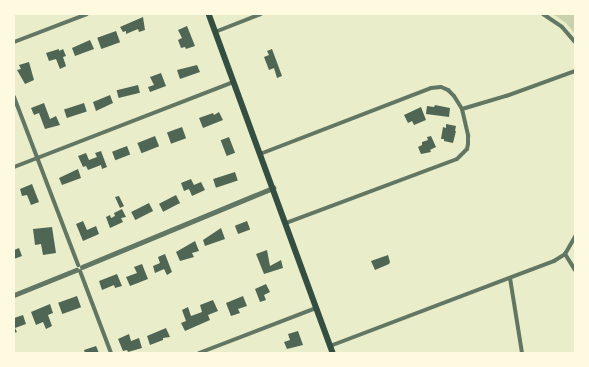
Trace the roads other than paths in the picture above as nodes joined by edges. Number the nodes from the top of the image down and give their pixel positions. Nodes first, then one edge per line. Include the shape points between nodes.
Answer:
1 (87, 14) edge
2 (209, 14) edge
3 (261, 14) edge
4 (543, 14) edge
5 (216, 32) junction
6 (14, 42) edge
7 (575, 42) edge
8 (575, 71) edge
9 (233, 82) junction
10 (14, 97) edge
11 (462, 108) junction
12 (260, 154) junction
13 (37, 158) junction
14 (14, 167) edge
15 (273, 188) junction
16 (286, 223) junction
17 (575, 237) edge
18 (565, 254) junction
19 (79, 268) junction
20 (575, 270) edge
21 (510, 278) junction
22 (14, 295) edge
23 (316, 308) junction
24 (330, 346) junction
25 (111, 353) edge
26 (199, 353) edge
27 (333, 353) edge
28 (522, 353) edge

1 - 6 street
2 - 5 main road
3 - 5 street
4 - 7 street
5 - 9 main road
8 - 11 street via 506,96
9 - 12 main road
9 - 13 street
10 - 13 street
11 - 12 street via 448,90 441,87 431,88
11 - 16 street via 468,144 467,149 457,159
12 - 15 main road
13 - 14 street
13 - 19 street
15 - 16 main road
15 - 19 street
16 - 23 main road
17 - 18 street
18 - 20 street
18 - 21 street via 548,264
19 - 22 street
19 - 25 street
21 - 24 street
21 - 28 street
23 - 24 main road
23 - 26 street
24 - 27 main road

